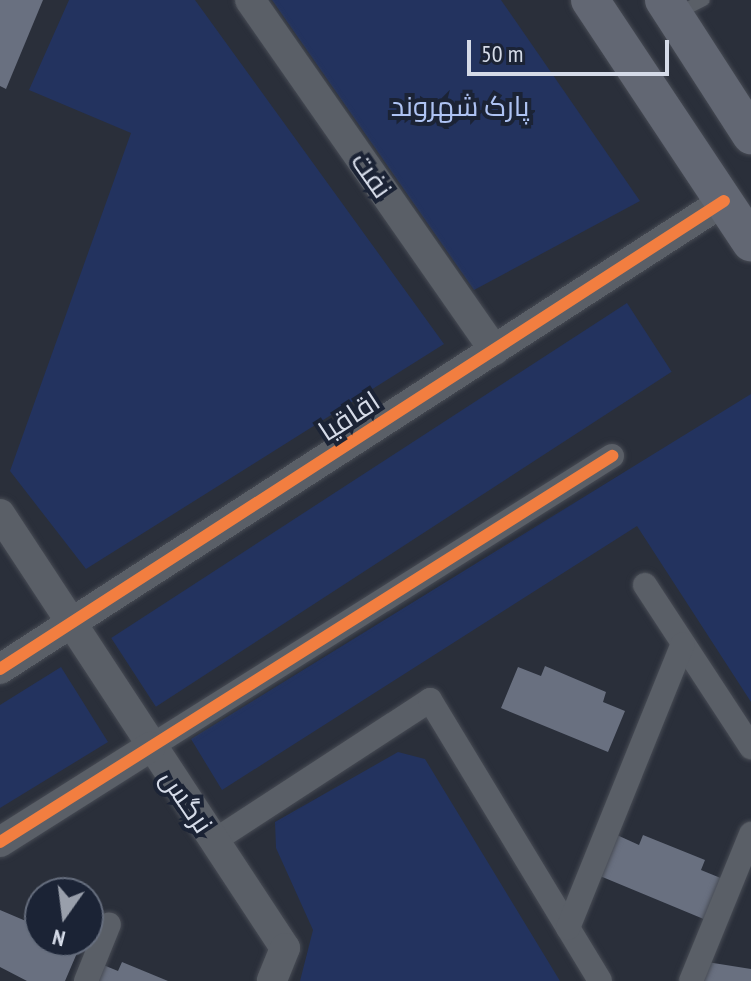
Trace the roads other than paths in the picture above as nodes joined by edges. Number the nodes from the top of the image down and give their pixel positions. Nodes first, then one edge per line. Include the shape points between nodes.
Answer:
1 (250, 0) edge
2 (590, 0) edge
3 (680, 5) edge
4 (751, 135) edge
5 (724, 201) junction
6 (751, 242) edge
7 (494, 350) junction
8 (612, 456) dead end
9 (0, 514) edge
10 (645, 585) dead end
11 (70, 624) junction
12 (683, 644) junction
13 (0, 669) edge
14 (150, 747) junction
15 (751, 747) edge
16 (751, 834) edge
17 (214, 841) junction
18 (0, 842) edge
19 (109, 924) dead end
20 (568, 928) junction
21 (86, 981) edge
22 (272, 981) edge
23 (600, 981) edge
24 (691, 981) edge

1 - 7 street, نفت
2 - 5 main road
3 - 4 main road
5 - 6 main road
5 - 7 street, اقاقیا
7 - 11 street, اقاقیا
8 - 14 street
9 - 11 street, نرگس
10 - 12 street
11 - 13 street, اقاقیا
11 - 14 street, نرگس
12 - 15 street
12 - 20 street
14 - 17 street, نرگس
14 - 18 street
16 - 24 street
17 - 20 street via 430,700
17 - 22 street, نرگس via 285,948
19 - 21 street
20 - 23 street

